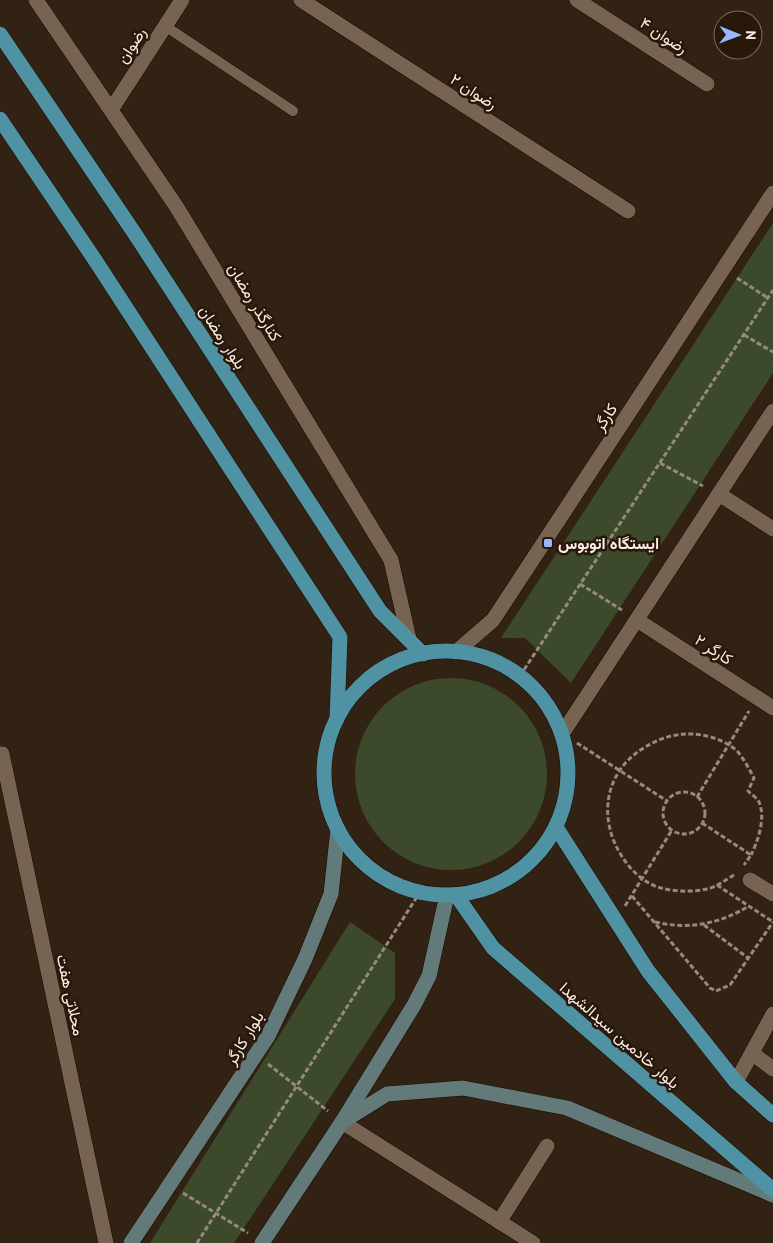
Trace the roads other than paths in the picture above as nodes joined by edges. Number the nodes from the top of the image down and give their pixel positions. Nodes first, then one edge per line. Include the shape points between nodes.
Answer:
1 (36, 0) edge
2 (182, 0) edge
3 (301, 0) edge
4 (577, 0) edge
5 (165, 26) junction
6 (0, 34) edge
7 (707, 84) dead end
8 (111, 110) junction
9 (293, 111) dead end
10 (0, 120) edge
11 (773, 192) edge
12 (628, 210) dead end
13 (773, 411) edge
14 (719, 494) junction
15 (773, 529) edge
16 (637, 620) junction
17 (409, 639) junction
18 (456, 652) junction
19 (424, 654) junction
20 (773, 708) edge
21 (336, 720) junction
22 (562, 734) junction
23 (1, 754) edge
24 (556, 827) junction
25 (338, 829) junction
26 (745, 876) road end
27 (773, 894) edge
28 (451, 895) junction
29 (773, 1014) edge
30 (752, 1053) junction
31 (773, 1069) edge
32 (736, 1082) junction
33 (773, 1115) edge
34 (342, 1122) junction
35 (547, 1146) dead end
36 (773, 1190) edge
37 (773, 1195) edge
38 (499, 1222) junction
39 (106, 1243) edge
40 (131, 1243) edge
41 (263, 1243) edge
42 (533, 1243) edge

1 - 8 street, کنارگذر رمضان
2 - 5 street, رضوان
3 - 12 street, رضوان ۲
4 - 7 street, رضوان ۴
5 - 8 street, رضوان
5 - 9 lane
6 - 17 main road, بلوار رمضان via 135,234 380,611
8 - 17 street, کنارگذر رمضان via 176,206 391,560
10 - 21 main road via 340,637
11 - 18 street, کارگر via 493,620
13 - 14 street
14 - 15 street
14 - 16 street
16 - 20 street, کارگر ۲
16 - 22 street
17 - 19 main road, بلوار رمضان
18 - 19 main road
18 - 22 main road via 500,663 527,681 548,705
19 - 21 main road via 407,657 378,672 354,693
21 - 25 main road via 327,747 325,775 328,803
22 - 24 main road via 568,773 566,797
23 - 39 street, محلاتی هفت
24 - 28 main road via 531,861 497,885
24 - 32 main road via 648,971
25 - 28 main road via 354,853 375,872 400,886 427,894
25 - 40 main road, بلوار کارگر via 331,894 306,960 268,1036
26 - 27 street
28 - 34 main road via 429,976
28 - 36 main road, بلوار خادمین سیدالشهدا via 494,948
29 - 30 street
30 - 31 street
30 - 32 street
32 - 33 main road
34 - 37 main road via 387,1094 463,1088 567,1108
34 - 38 street
34 - 41 main road
35 - 38 street
38 - 42 street

